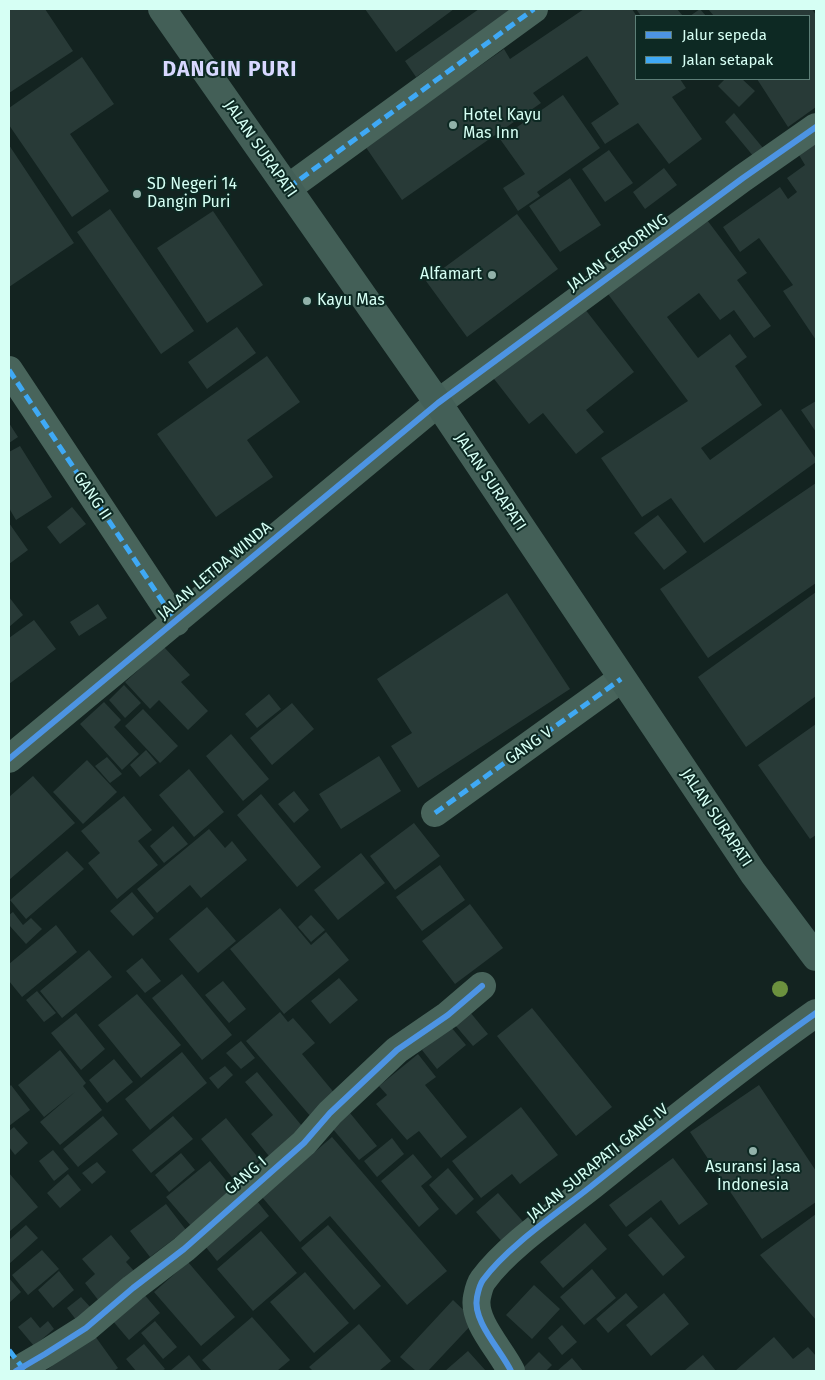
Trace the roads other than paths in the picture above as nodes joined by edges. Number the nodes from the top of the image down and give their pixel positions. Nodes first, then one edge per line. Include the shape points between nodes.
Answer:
1 (162, 9) edge
2 (534, 9) edge
3 (816, 127) edge
4 (288, 188) junction
5 (9, 370) edge
6 (438, 403) junction
7 (176, 622) junction
8 (622, 679) junction
9 (9, 760) edge
10 (435, 812) dead end
11 (816, 957) edge
12 (482, 986) dead end
13 (816, 1013) edge
14 (18, 1365) edge
15 (511, 1371) edge

1 - 4 main road, JALAN SURAPATI
2 - 4 street
3 - 6 street, JALAN CERORING
4 - 6 main road, JALAN SURAPATI
5 - 7 street, GANG II
6 - 7 street, JALAN LETDA WINDA
6 - 8 main road, JALAN SURAPATI
7 - 9 street, JALAN LETDA WINDA
8 - 10 street, GANG V
8 - 11 main road, JALAN SURAPATI via 753,873
12 - 14 street, GANG I via 448,1015 397,1050 330,1113 304,1143 184,1249 86,1328 45,1354
13 - 15 street, JALAN SURAPATI GANG IV via 527,1237 482,1281 476,1304 486,1332

